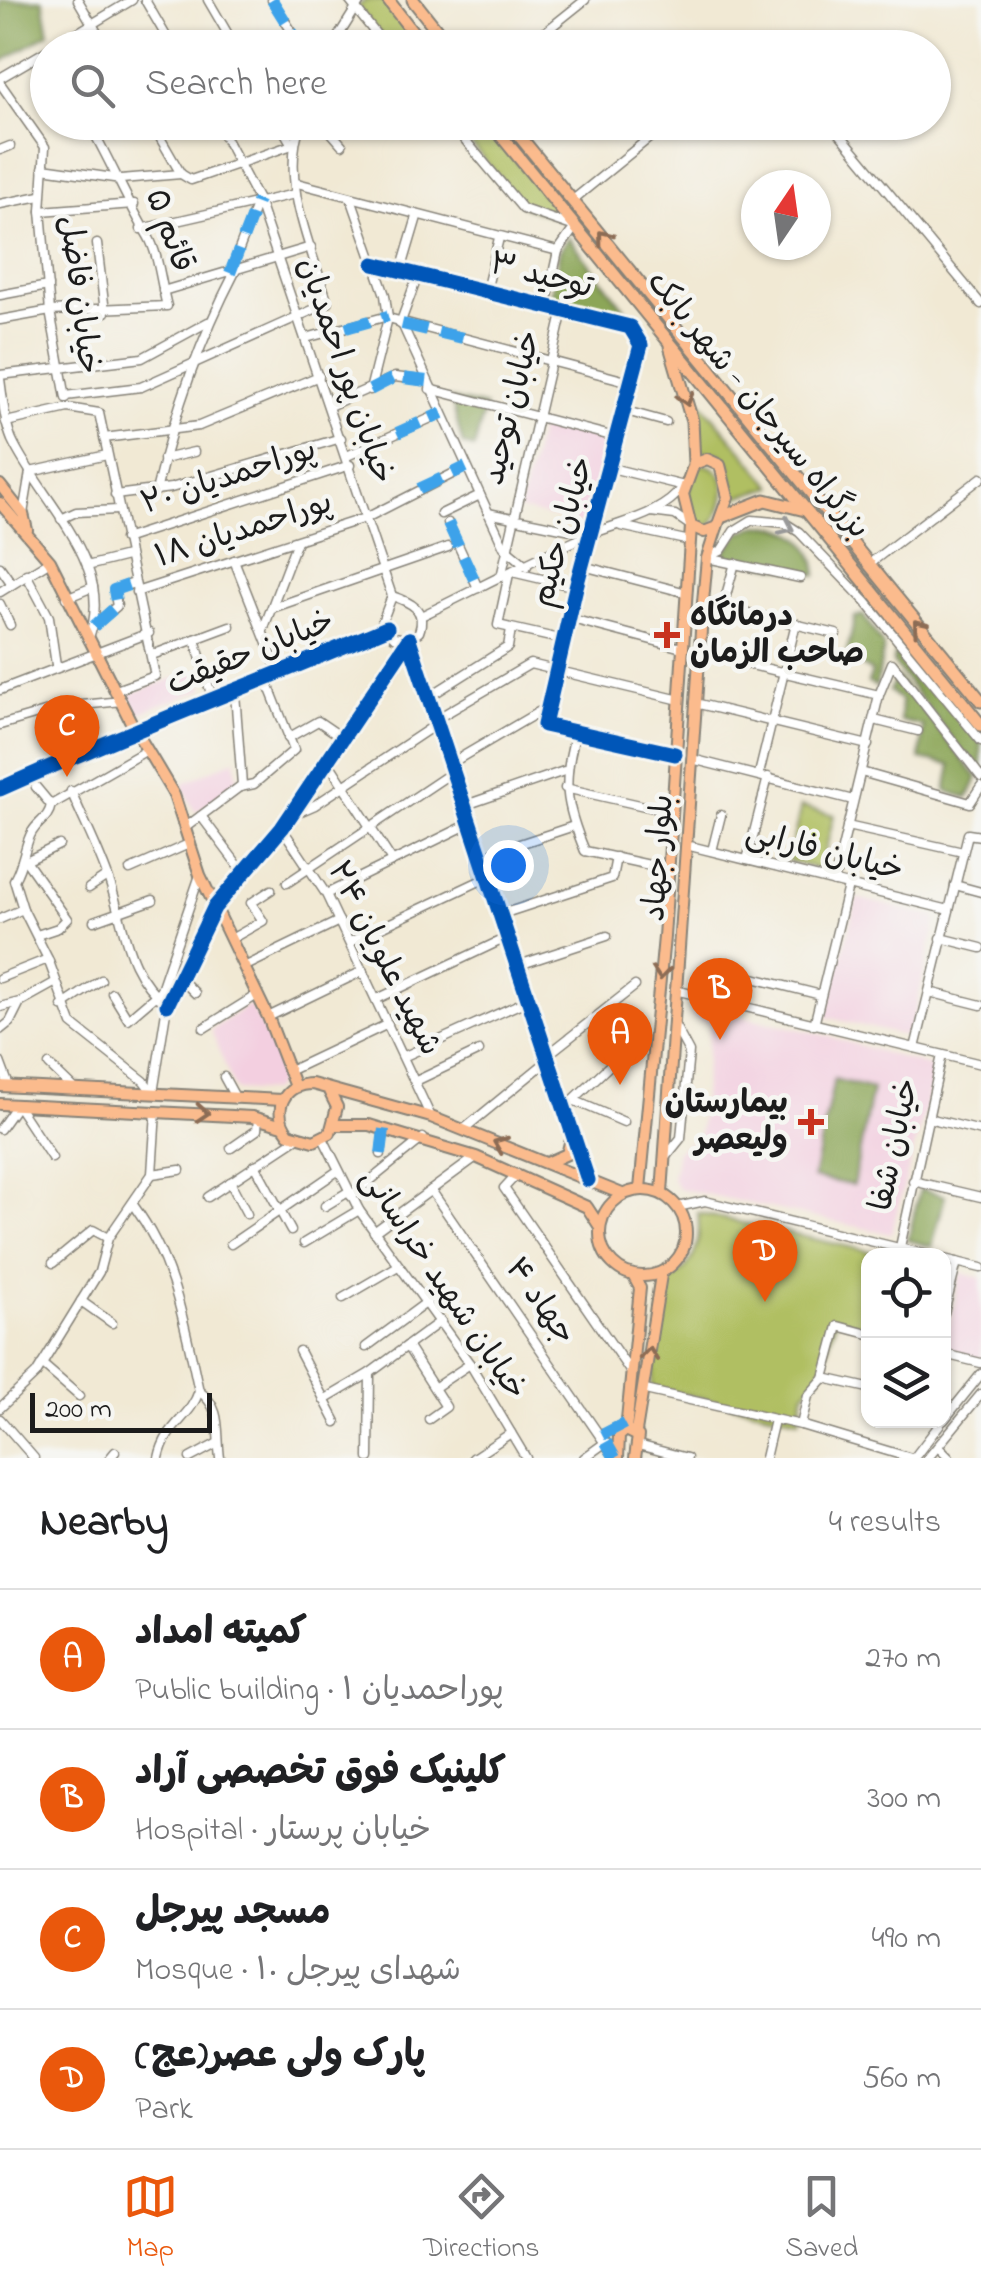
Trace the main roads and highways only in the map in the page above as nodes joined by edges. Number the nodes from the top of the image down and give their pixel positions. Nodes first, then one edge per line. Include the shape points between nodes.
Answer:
1 (388, 0) edge
2 (413, 0) edge
3 (426, 15) junction
4 (408, 28) joint
5 (437, 30) edge
6 (505, 140) edge
7 (523, 140) edge
8 (667, 337) junction
9 (694, 464) junction
10 (0, 485) edge
11 (0, 503) edge
12 (808, 510) junction
13 (721, 522) junction
14 (691, 526) junction
15 (27, 531) junction
16 (981, 701) edge
17 (981, 725) edge
18 (664, 937) junction
19 (679, 939) junction
20 (4, 1086) edge
21 (295, 1087) junction
22 (80, 1089) junction
23 (328, 1092) junction
24 (282, 1100) junction
25 (0, 1104) edge
26 (86, 1108) junction
27 (335, 1125) junction
28 (283, 1126) junction
29 (572, 1139) road end
30 (547, 1163) junction
31 (640, 1189) junction
32 (662, 1193) junction
33 (622, 1194) junction
34 (600, 1227) junction
35 (661, 1275) junction
36 (634, 1277) junction
37 (630, 1428) junction
38 (617, 1458) edge
39 (636, 1458) edge

1 - 4 highway
2 - 3 highway
3 - 4 highway
3 - 5 highway
6 - 8 highway, بزرگراه سیرجان - شهر بابک
16 -> 7 highway, بزرگراه سیرجان - شهر بابک
8 -> 9 highway via 692,420
8 - 12 highway, بزرگراه سیرجان - شهر بابک
9 - 13 main road via 707,458 720,465 728,488
9 - 14 main road via 684,486
10 - 15 main road via 24,514
11 - 15 main road
12 - 13 highway via 765,500
12 - 17 highway, بزرگراه سیرجان - شهر بابک
13 - 14 main road via 704,532
13 - 19 main road, بلوار جهاد via 707,558
14 - 18 main road, بلوار جهاد
15 - 21 main road via 50,561 174,794 200,875
18 - 19 main road
18 -> 31 main road, بلوار جهاد
19 - 32 main road, بلوار جهاد
20 - 22 main road
21 - 23 main road via 312,1084
21 - 24 main road
22 - 24 main road
22 - 26 main road
23 - 27 main road via 337,1107
30 -> 23 main road via 431,1117
24 - 28 main road
25 - 26 main road
26 -> 28 main road via 258,1118
27 - 28 main road via 322,1138 296,1139
27 - 34 main road via 384,1128 476,1157 587,1207
29 - 30 main road via 567,1154
30 - 33 main road
31 - 32 main road
31 - 33 main road
32 - 35 main road via 684,1219 684,1244
33 - 34 main road
34 - 36 main road via 612,1263
35 - 36 main road
37 -> 35 main road via 645,1390
36 - 37 main road via 640,1288
37 - 38 main road via 619,1436
37 - 39 main road

